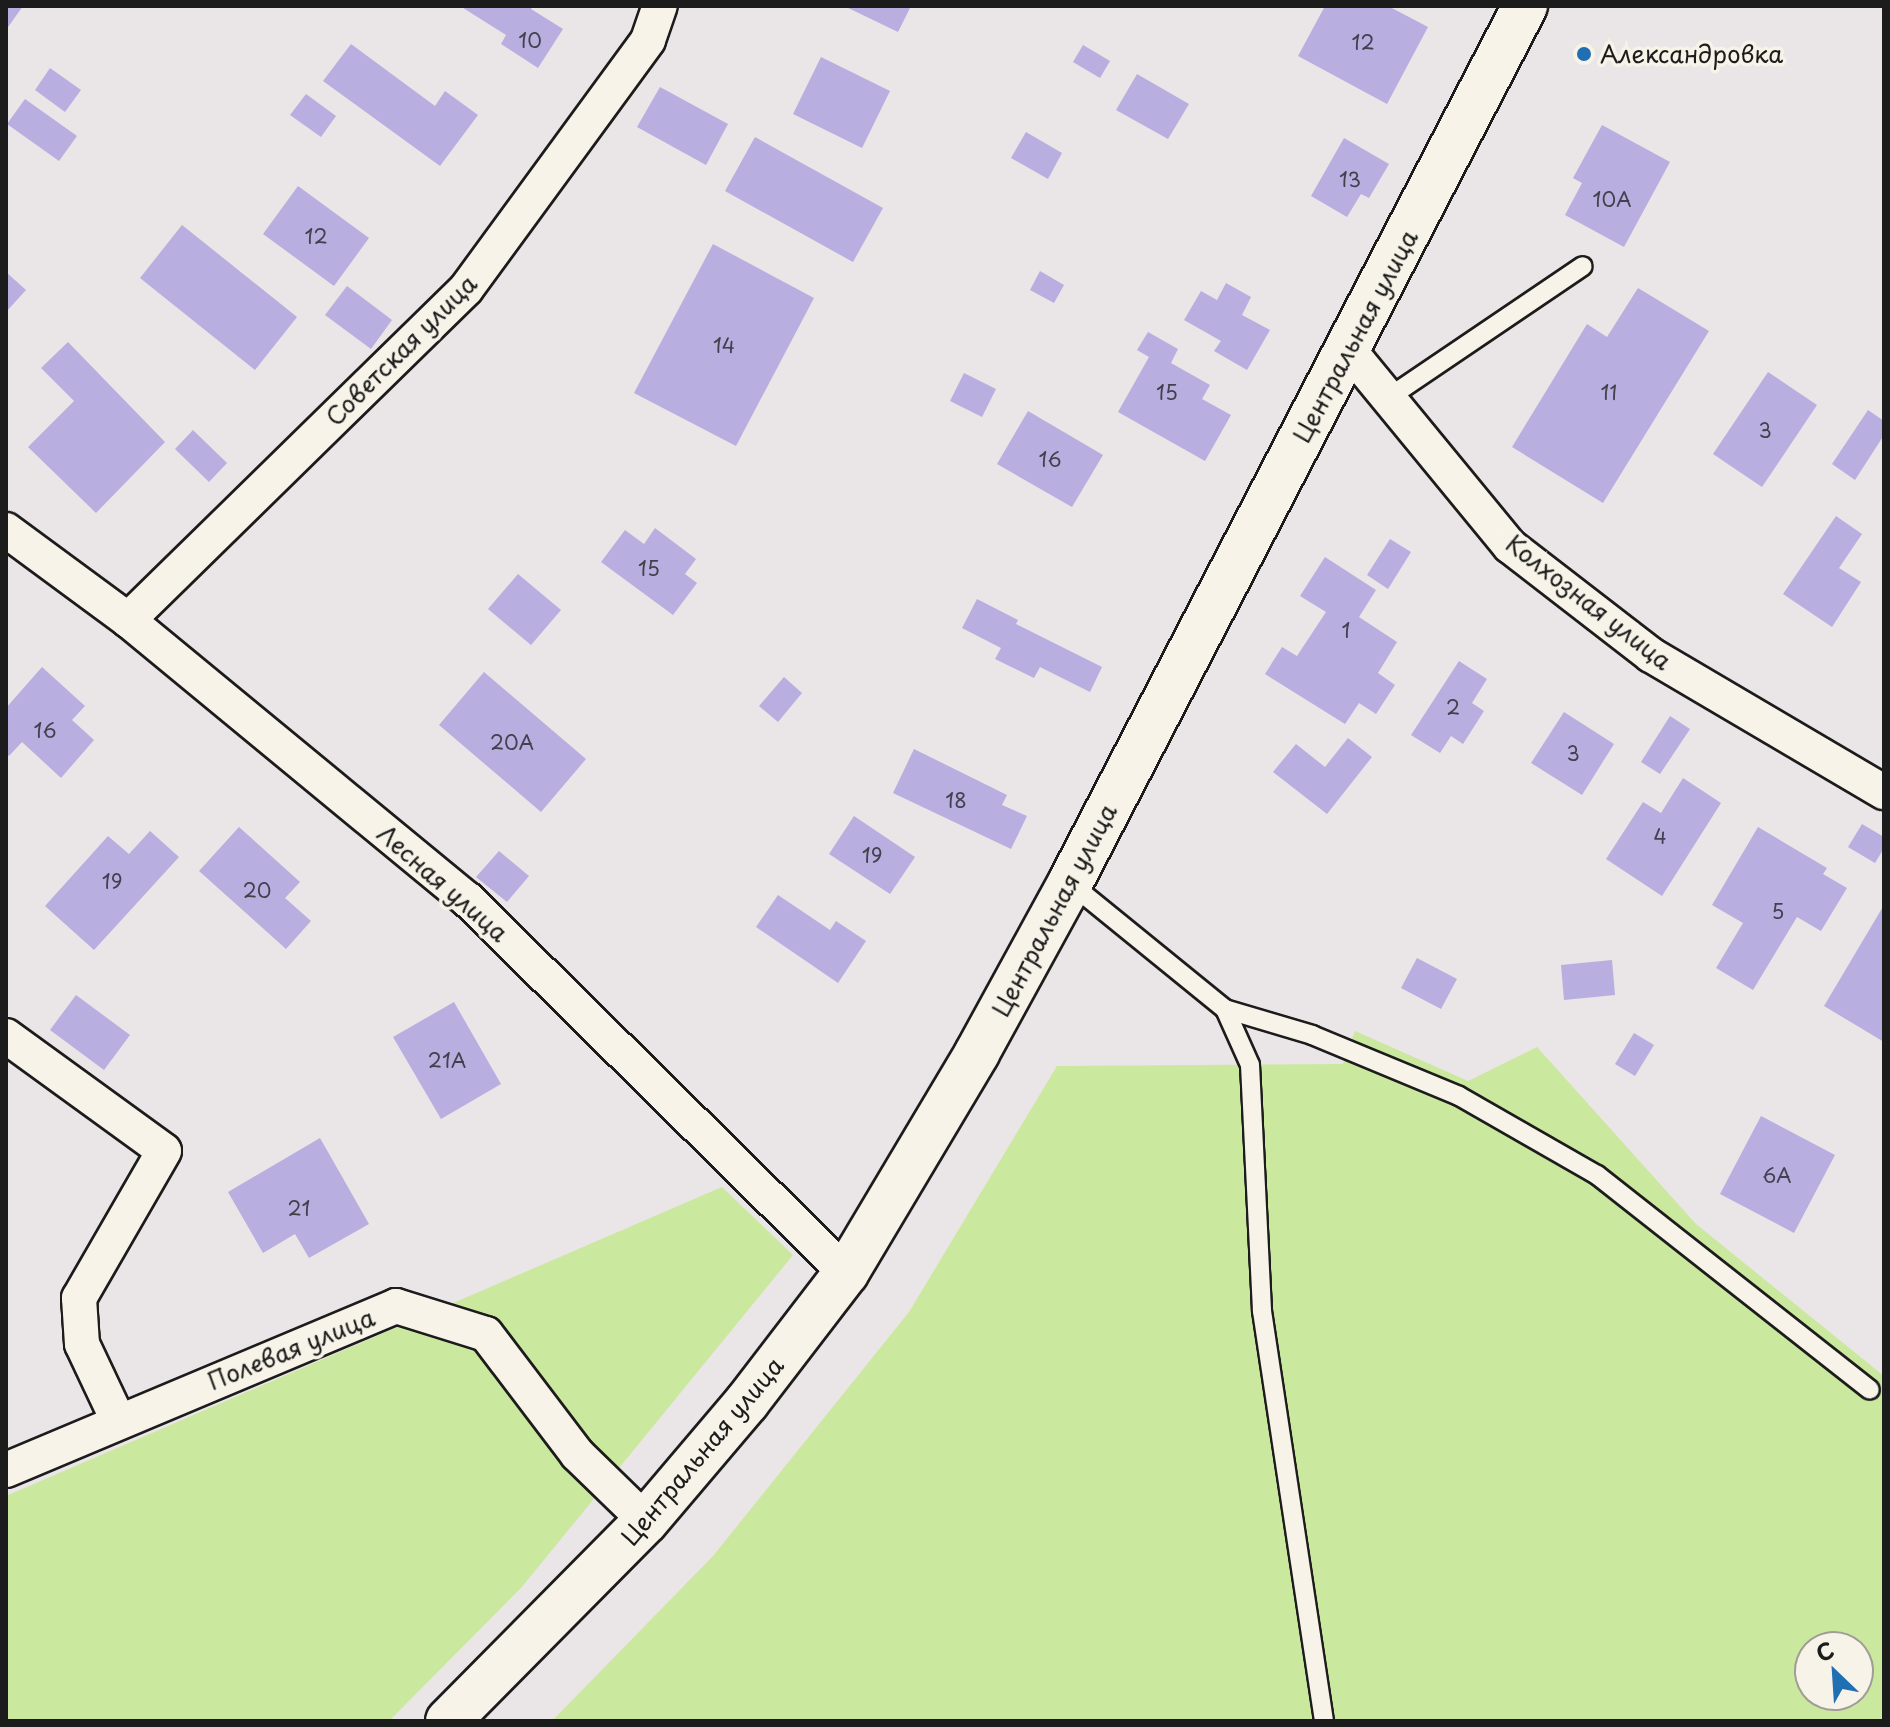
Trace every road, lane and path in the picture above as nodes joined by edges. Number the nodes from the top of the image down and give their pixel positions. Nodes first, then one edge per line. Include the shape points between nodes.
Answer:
1 (660, 6) edge
2 (1525, 6) edge
3 (1583, 266) dead end
4 (1348, 349) junction
5 (1388, 398) junction
6 (6, 530) edge
7 (128, 620) junction
8 (1884, 792) edge
9 (1070, 883) junction
10 (1225, 1009) junction
11 (6, 1036) edge
12 (846, 1273) junction
13 (1870, 1390) dead end
14 (118, 1420) junction
15 (6, 1470) edge
16 (646, 1521) junction
17 (448, 1721) edge
18 (1324, 1721) edge

1 - 7 street, Советская улица via 648,40 466,289
2 - 4 main road, Центральная улица
3 - 5 lane
4 - 5 street, Колхозная улица
4 - 9 main road, Центральная улица
5 - 8 street, Колхозная улица via 1510,546 1651,655
6 - 7 street, Лесная улица
7 - 12 street, Лесная улица via 467,899
9 - 10 lane
9 - 12 main road, Центральная улица via 977,1053
10 - 13 lane via 1312,1035 1459,1096 1597,1175
10 - 18 lane via 1250,1065 1262,1311
11 - 14 street via 164,1151 79,1298 82,1344
12 - 16 main road, Центральная улица
14 - 15 street, Полевая улица
14 - 16 street, Полевая улица via 396,1306 486,1334 577,1454
16 - 17 main road, Центральная улица

